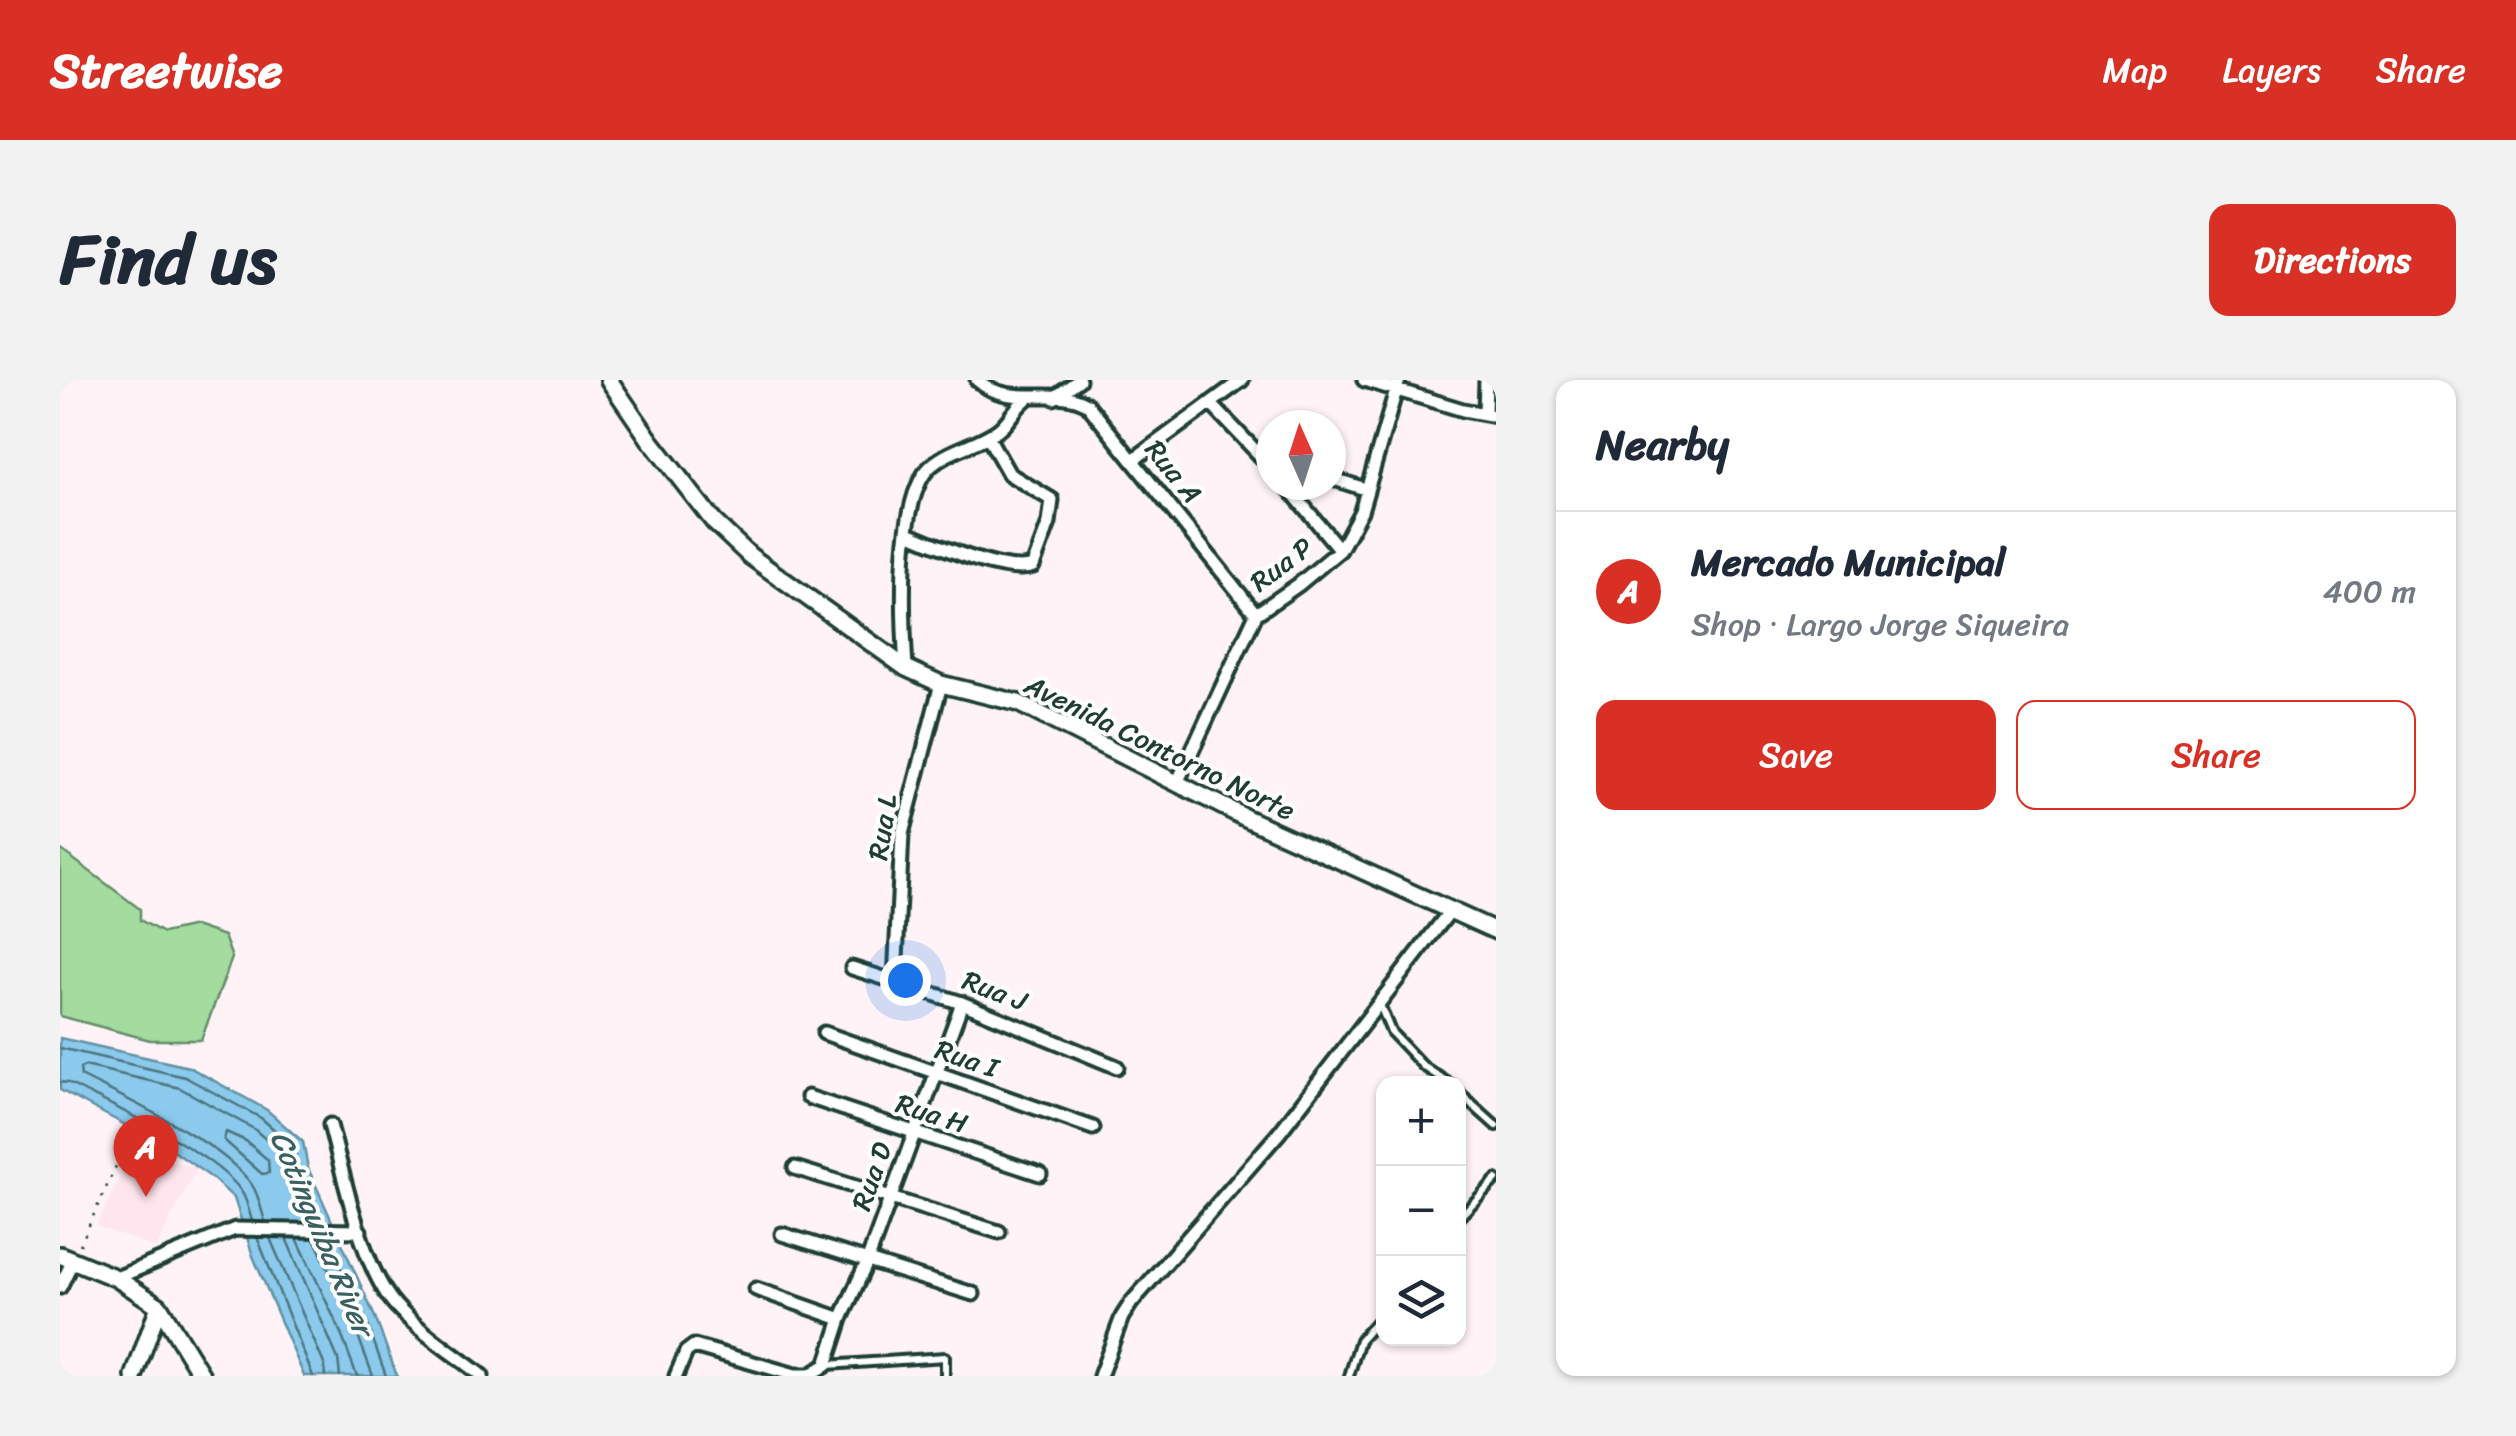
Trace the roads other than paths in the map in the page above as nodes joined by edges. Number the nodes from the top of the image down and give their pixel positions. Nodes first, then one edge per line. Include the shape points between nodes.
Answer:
1 (610, 380) edge
2 (978, 380) edge
3 (1079, 380) edge
4 (1242, 380) edge
5 (1364, 380) edge
6 (1487, 381) edge
7 (1398, 386) edge
8 (1030, 396) junction
9 (1054, 398) junction
10 (1211, 404) junction
11 (1490, 415) edge
12 (988, 437) junction
13 (1256, 447) edge
14 (1133, 460) junction
15 (1346, 483) edge
16 (1366, 490) junction
17 (1298, 500) edge
18 (908, 534) junction
19 (1340, 550) junction
20 (1256, 614) junction
21 (906, 668) junction
22 (941, 684) junction
23 (1177, 783) junction
24 (1450, 911) junction
25 (1496, 931) edge
26 (852, 968) dead end
27 (895, 981) junction
28 (962, 1003) junction
29 (1380, 1005) junction
30 (824, 1033) dead end
31 (1117, 1067) dead end
32 (935, 1073) junction
33 (1438, 1076) edge
34 (808, 1097) dead end
35 (1466, 1099) edge
36 (330, 1125) dead end
37 (1496, 1126) edge
38 (1093, 1128) dead end
39 (913, 1133) junction
40 (796, 1168) dead end
41 (1040, 1174) dead end
42 (1496, 1178) edge
43 (890, 1198) junction
44 (1466, 1210) edge
45 (360, 1231) junction
46 (998, 1232) dead end
47 (782, 1234) dead end
48 (66, 1257) edge
49 (867, 1262) junction
50 (116, 1278) junction
51 (60, 1287) edge
52 (756, 1289) dead end
53 (973, 1294) dead end
54 (160, 1306) junction
55 (841, 1319) junction
56 (1376, 1322) edge
57 (826, 1365) junction
58 (134, 1376) edge
59 (202, 1376) edge
60 (482, 1376) edge
61 (676, 1376) edge
62 (944, 1376) edge
63 (1100, 1376) edge
64 (1349, 1376) edge

1 - 21 street, Avenida Contorno Norte via 714,522 750,556
2 - 8 street, Rua A via 997,393
3 - 9 street
4 - 10 street
5 - 7 street
6 - 11 street
7 - 11 street
7 - 16 street, Rua P
8 - 9 street, Rua A
8 - 12 street
9 - 14 street, Rua A via 1086,404
10 - 13 street
10 - 14 street
12 - 18 street via 926,471 916,486
12 - 18 street via 1009,474 1052,500 1033,566 1010,568
14 - 20 street, Rua A
15 - 16 street
16 - 19 street, Rua P
17 - 19 street
18 - 21 street
19 - 20 street, Rua P
20 - 23 street, Rua P
21 - 22 street, Avenida Contorno Norte
22 - 23 street, Avenida Contorno Norte via 1018,703
22 - 27 street, Rua L via 902,834
23 - 24 street, Avenida Contorno Norte
24 - 25 street, Avenida Contorno Norte
24 - 29 street
26 - 27 street, Rua J
27 - 28 street, Rua J
28 - 31 street, Rua J
28 - 32 street, Rua D
29 - 33 lane via 1391,1032
29 - 63 street via 1280,1133 1131,1303
30 - 32 street, Rua I
32 - 38 street, Rua I
32 - 39 street, Rua D
34 - 39 street, Rua H
35 - 37 lane
36 - 45 street
39 - 41 street, Rua H
39 - 43 street, Rua D
40 - 43 street
42 - 44 lane
43 - 46 street
43 - 49 street, Rua D
45 - 50 street via 242,1228
45 - 60 street via 395,1306
47 - 49 street
48 - 50 street
48 - 51 street
49 - 53 street
49 - 55 street, Rua D
50 - 54 street
52 - 55 street
54 - 58 street
54 - 59 street
55 - 57 street, Rua D
56 - 64 lane via 1360,1340
57 - 61 street via 795,1375 694,1346
57 - 62 lane via 945,1356

